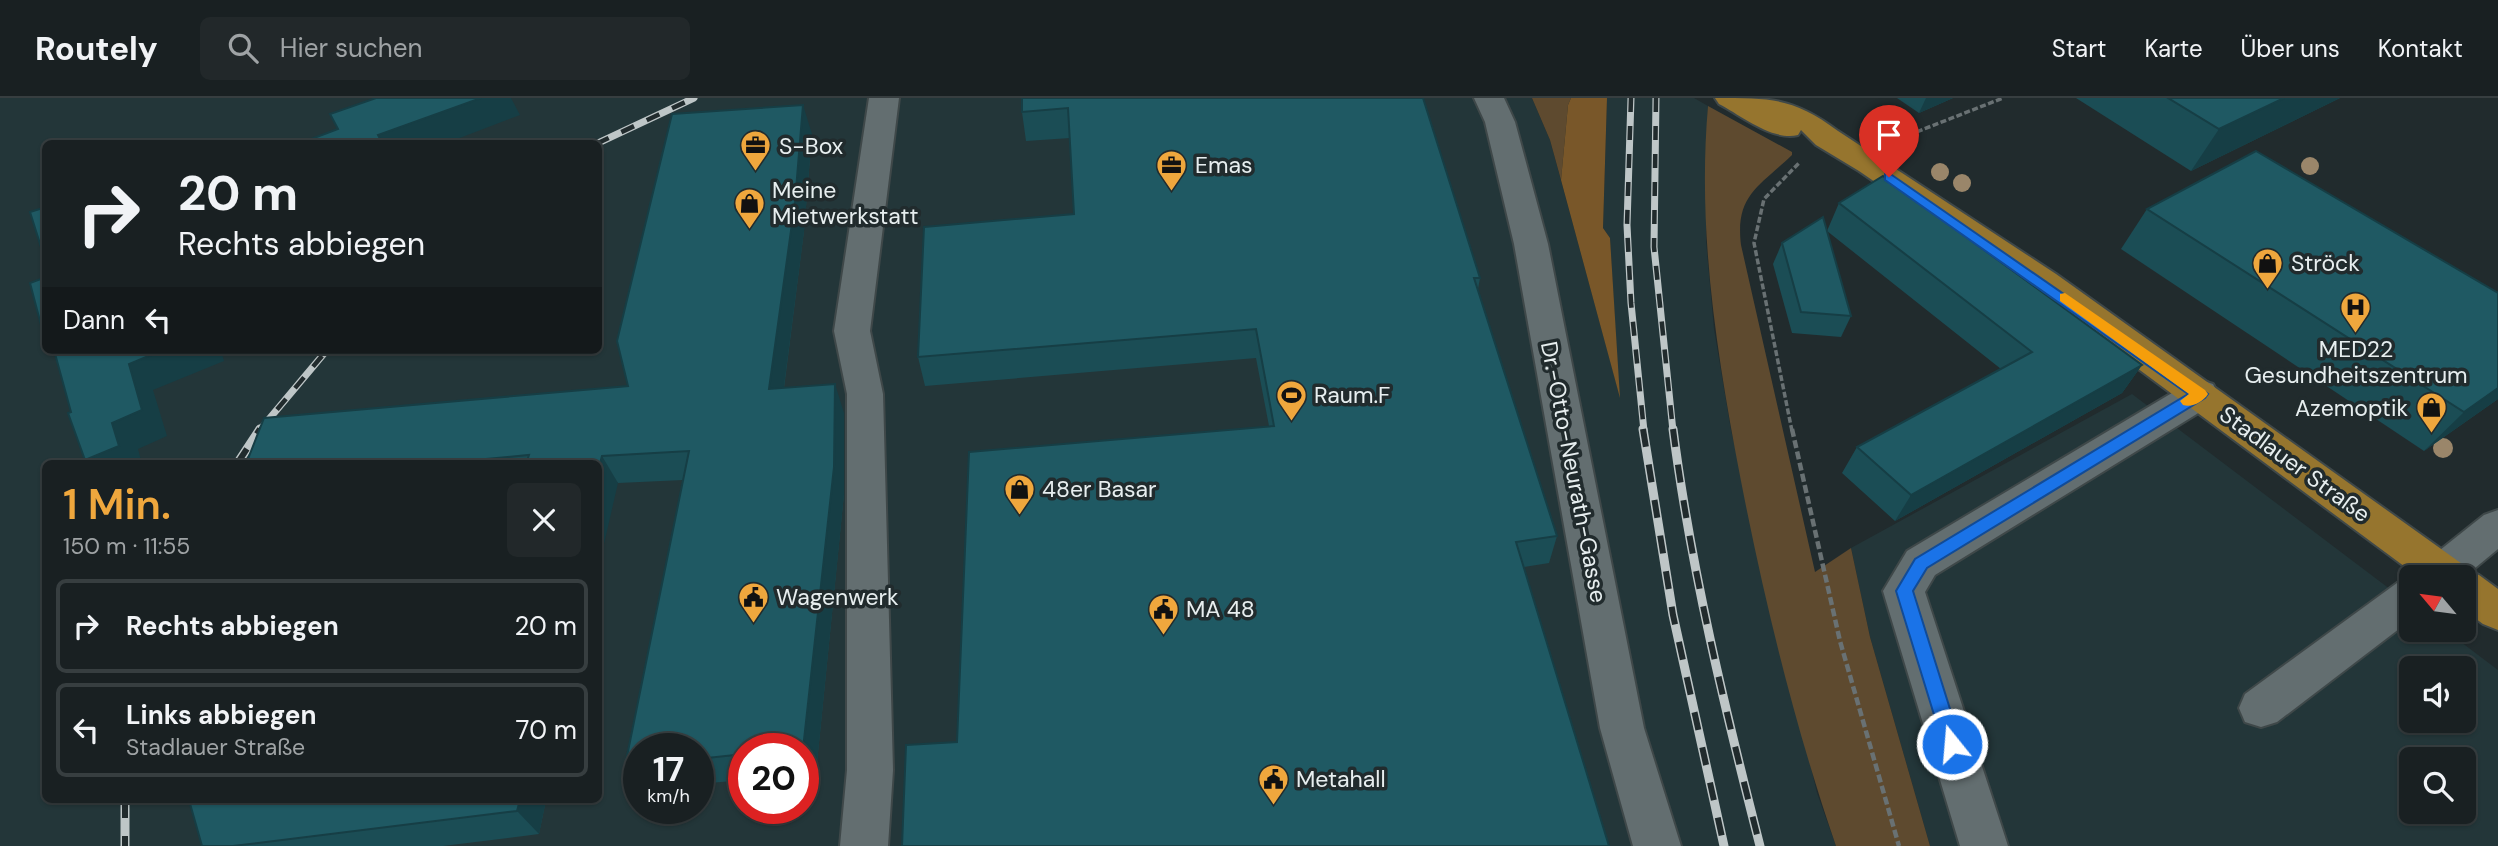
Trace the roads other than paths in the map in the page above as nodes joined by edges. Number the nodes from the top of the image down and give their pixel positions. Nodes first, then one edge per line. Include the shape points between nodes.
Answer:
1 (884, 98) edge
2 (1489, 98) edge
3 (1731, 98) edge
4 (1767, 98) edge
5 (1826, 138) junction
6 (2200, 394) junction
7 (2498, 526) edge
8 (2419, 565) edge
9 (2458, 565) edge
10 (2476, 600) edge
11 (2399, 611) edge
12 (2498, 612) edge
13 (2261, 708) dead end
14 (863, 846) edge
15 (1657, 846) edge
16 (1984, 846) edge

1 - 14 street via 852,331 865,394 870,770
2 - 15 street, Dr.-Otto-Neurath-Gasse via 1500,122 1531,244 1622,728
3 - 5 main road, Stadlauer Straße via 1793,131
4 - 5 main road, Stadlauer Straße via 1808,119
5 - 6 main road, Stadlauer Straße via 1956,222
6 - 8 main road, Stadlauer Straße
6 - 16 street via 1921,564 1904,591
7 - 9 street
10 - 12 main road, Stadlauer Straße
11 - 13 street

